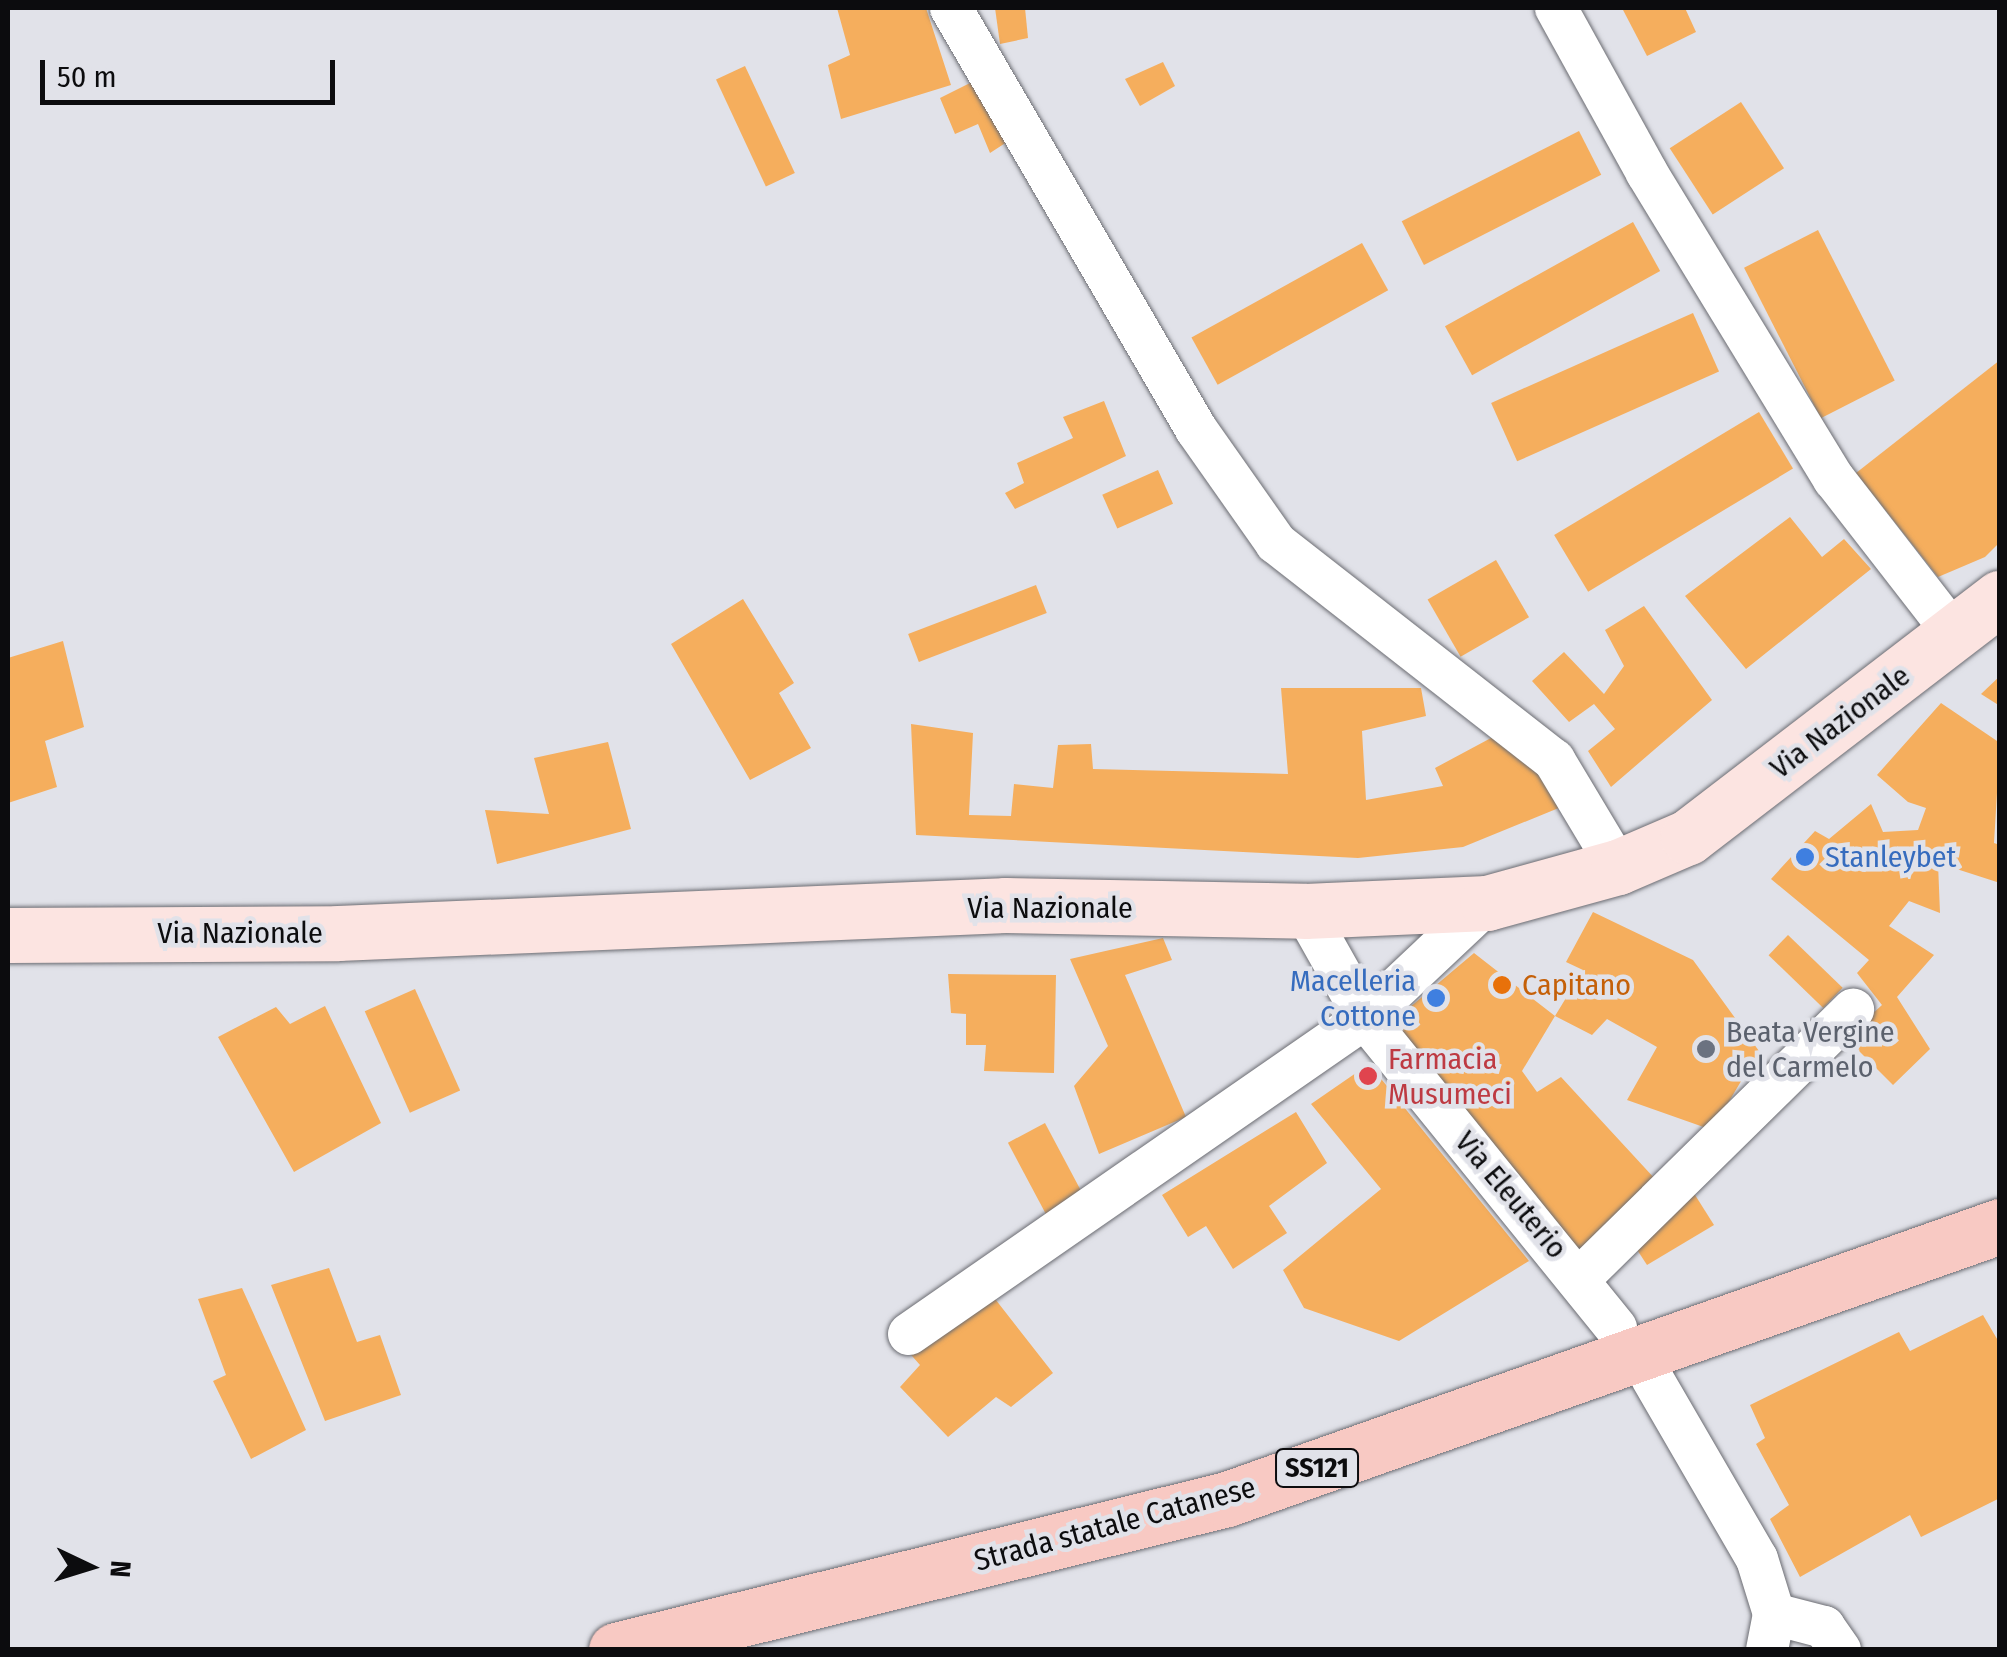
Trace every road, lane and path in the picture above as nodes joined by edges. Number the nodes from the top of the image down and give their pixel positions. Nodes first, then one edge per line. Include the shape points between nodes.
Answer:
1 (951, 8) edge
2 (1556, 8) edge
3 (2000, 598) edge
4 (1955, 635) junction
5 (1618, 867) junction
6 (1486, 903) junction
7 (1305, 911) junction
8 (8, 935) edge
9 (1853, 1010) dead end
10 (1365, 1018) junction
11 (2000, 1226) edge
12 (1580, 1278) junction
13 (1616, 1328) dead end
14 (909, 1334) dead end
15 (1652, 1378) dead end
16 (1771, 1632) edge
17 (616, 1650) edge
18 (1840, 1650) edge

1 - 5 street via 1196,429 1276,544 1554,760
2 - 4 street via 1647,173 1834,478
3 - 4 main road, Via Nazionale
4 - 5 main road, Via Nazionale via 1688,837
5 - 6 main road, Via Nazionale
6 - 7 main road, Via Nazionale
6 - 10 street
7 - 8 main road, Via Nazionale via 1005,905 338,932
7 - 10 street, Via Eleuterio
9 - 12 street
10 - 12 street, Via Eleuterio
10 - 14 street
11 - 17 main road, Strada statale Catanese / SS121 via 1227,1499
12 - 13 street, Via Eleuterio
15 - 16 street via 1757,1558
16 - 18 street via 1824,1627

